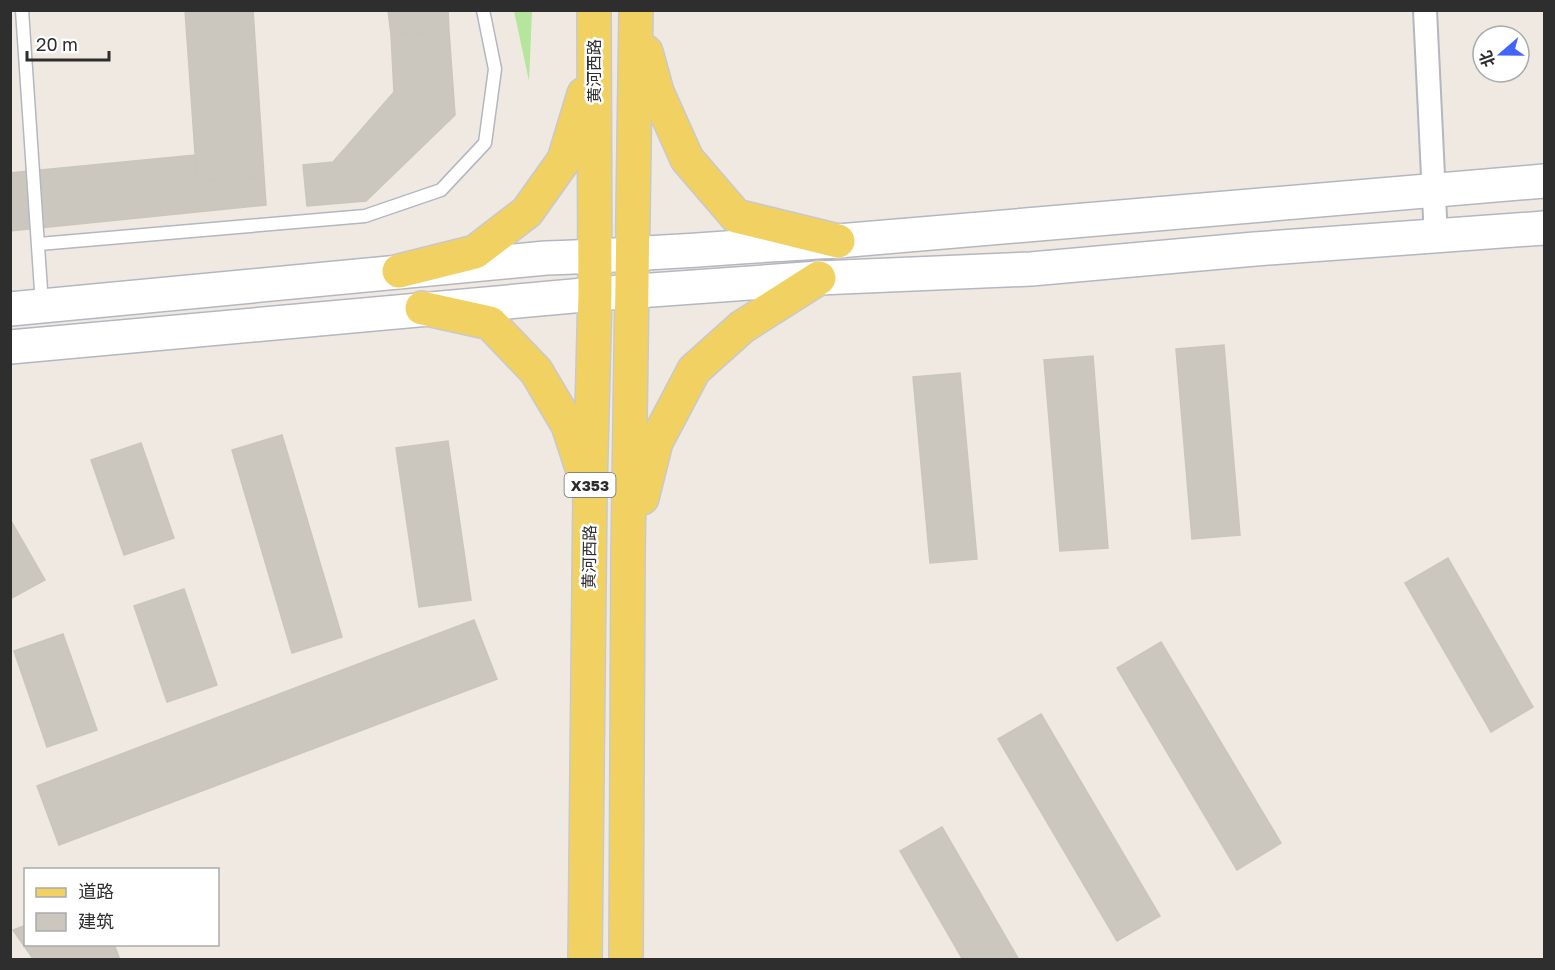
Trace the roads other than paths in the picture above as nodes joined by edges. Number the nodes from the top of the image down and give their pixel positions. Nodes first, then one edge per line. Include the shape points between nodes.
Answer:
1 (22, 10) edge
2 (483, 10) edge
3 (594, 10) edge
4 (1425, 10) edge
5 (636, 14) edge
6 (594, 64) junction
7 (1545, 181) edge
8 (1434, 191) junction
9 (1545, 228) edge
10 (1436, 238) junction
11 (838, 242) junction
12 (39, 244) junction
13 (633, 255) junction
14 (595, 257) junction
15 (399, 271) junction
16 (819, 278) junction
17 (632, 291) junction
18 (595, 294) junction
19 (26, 307) edge
20 (422, 308) junction
21 (10, 347) edge
22 (590, 490) junction
23 (628, 555) junction
24 (585, 960) edge
25 (626, 960) edge

1 - 12 lane
2 - 12 lane via 495,69 485,143 441,190 365,216
3 - 6 main road, 黄河西路 / X353
4 - 8 street
5 - 11 main road via 657,92 687,159 736,216
5 - 13 main road, X353
6 - 14 main road, 黄河西路 / X353
6 - 15 main road via 564,160 527,212 475,252
7 - 8 street
8 - 10 street
8 - 11 street
9 - 10 street
10 - 16 street via 1031,269
11 - 13 street
12 - 19 lane
13 - 14 street
13 - 17 main road, X353
14 - 15 street
14 - 18 main road, 黄河西路 / X353
15 - 19 street
16 - 17 street
16 - 23 main road via 742,327 694,370 656,442
17 - 18 street
17 - 23 main road, X353
18 - 20 street
18 - 22 main road, 黄河西路 / X353
20 - 21 street
20 - 22 main road via 490,323 536,371 568,425
22 - 24 main road, 黄河西路 / X353
23 - 25 main road, X353

